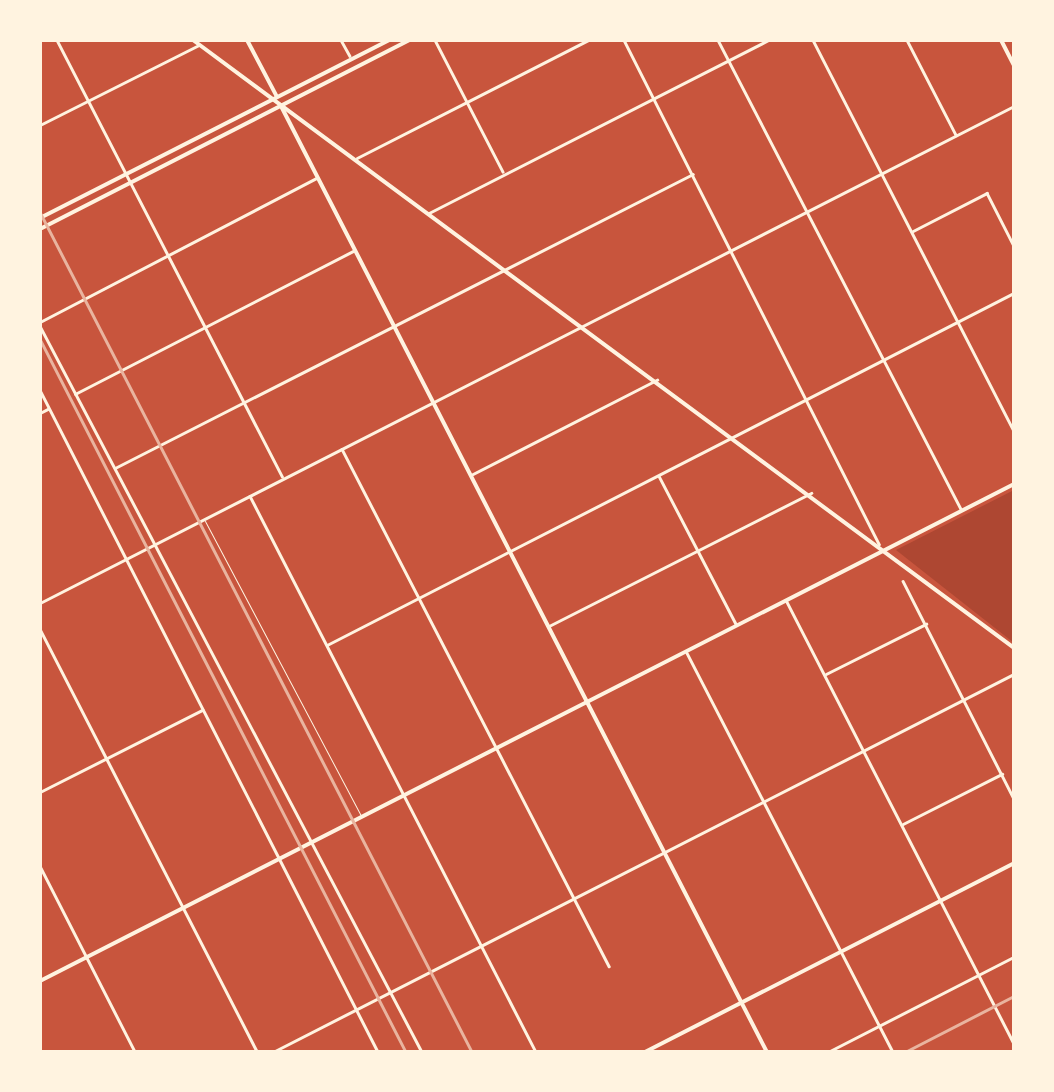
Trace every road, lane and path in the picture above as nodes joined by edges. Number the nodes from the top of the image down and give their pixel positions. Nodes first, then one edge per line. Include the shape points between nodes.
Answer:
1 (57, 40) edge
2 (193, 40) edge
3 (246, 40) edge
4 (341, 40) edge
5 (388, 40) edge
6 (408, 40) edge
7 (435, 40) edge
8 (589, 40) edge
9 (624, 40) edge
10 (718, 40) edge
11 (768, 40) edge
12 (813, 40) edge
13 (908, 40) edge
14 (1001, 40) edge
15 (199, 45) junction
16 (351, 59) junction
17 (728, 60) junction
18 (1014, 65) edge
19 (275, 98) junction
20 (654, 98) junction
21 (88, 101) junction
22 (467, 102) junction
23 (281, 105) junction
24 (1014, 106) edge
25 (40, 125) edge
26 (956, 135) junction
27 (356, 159) junction
28 (881, 173) junction
29 (126, 174) junction
30 (693, 174) junction
31 (504, 175) junction
32 (317, 178) junction
33 (130, 182) junction
34 (807, 211) junction
35 (429, 213) junction
36 (40, 218) edge
37 (40, 228) edge
38 (911, 232) junction
39 (1014, 246) edge
40 (732, 249) junction
41 (354, 251) junction
42 (168, 255) junction
43 (506, 269) junction
44 (1014, 294) edge
45 (958, 322) junction
46 (40, 324) edge
47 (582, 325) junction
48 (393, 326) junction
49 (205, 328) junction
50 (884, 360) junction
51 (657, 380) junction
52 (40, 390) edge
53 (75, 394) junction
54 (809, 398) junction
55 (432, 401) junction
56 (244, 402) junction
57 (49, 408) junction
58 (40, 413) edge
59 (1014, 431) edge
60 (734, 437) junction
61 (341, 448) junction
62 (114, 469) junction
63 (658, 475) junction
64 (470, 476) junction
65 (283, 478) junction
66 (1014, 484) edge
67 (811, 493) junction
68 (249, 495) junction
69 (962, 510) junction
70 (204, 518) junction
71 (154, 544) junction
72 (879, 544) junction
73 (886, 549) junction
74 (698, 551) junction
75 (510, 552) junction
76 (126, 558) junction
77 (903, 581) dead end
78 (419, 598) junction
79 (786, 600) junction
80 (40, 602) edge
81 (927, 623) junction
82 (737, 626) junction
83 (548, 627) junction
84 (40, 629) edge
85 (327, 644) junction
86 (1014, 648) edge
87 (687, 651) junction
88 (1014, 674) edge
89 (825, 675) junction
90 (964, 698) junction
91 (587, 702) junction
92 (203, 709) junction
93 (497, 748) junction
94 (863, 750) junction
95 (107, 758) junction
96 (1002, 774) junction
97 (40, 792) edge
98 (405, 795) junction
99 (1014, 799) edge
100 (764, 801) junction
101 (362, 817) junction
102 (902, 825) junction
103 (312, 842) junction
104 (664, 852) junction
105 (279, 859) junction
106 (1014, 863) edge
107 (40, 866) edge
108 (574, 898) junction
109 (941, 900) junction
110 (183, 908) junction
111 (482, 945) junction
112 (841, 952) junction
113 (87, 957) junction
114 (1014, 958) edge
115 (609, 966) dead end
116 (979, 975) junction
117 (40, 981) edge
118 (391, 992) junction
119 (742, 1002) junction
120 (357, 1009) junction
121 (880, 1026) junction
122 (1014, 1043) edge
123 (652, 1050) edge
124 (135, 1052) edge
125 (257, 1052) edge
126 (273, 1052) edge
127 (378, 1052) edge
128 (422, 1052) edge
129 (536, 1052) edge
130 (644, 1052) edge
131 (767, 1052) edge
132 (828, 1052) edge
133 (893, 1052) edge

1 - 21 street
2 - 15 main road
3 - 19 main road
4 - 16 street
5 - 16 main road
6 - 23 main road
7 - 22 street
8 - 22 street
9 - 20 street
10 - 17 street
11 - 17 street
12 - 28 street
13 - 26 street
14 - 18 main road
15 - 19 main road
15 - 21 street
16 - 19 main road
17 - 20 street
17 - 34 street
19 - 23 main road
19 - 29 main road
20 - 30 street
20 - 31 street
21 - 25 street
21 - 29 street
22 - 27 street
22 - 31 street
23 - 27 main road
23 - 32 main road
23 - 33 main road
24 - 26 street
26 - 28 street
27 - 35 main road
28 - 34 street
28 - 38 street
29 - 33 street
29 - 36 main road
30 - 40 street
30 - 43 street
31 - 35 street
32 - 41 main road
32 - 42 street
33 - 37 main road
33 - 42 street
34 - 40 street
34 - 50 street
35 - 43 main road
38 - 39 street via 987,192
38 - 45 street
40 - 47 street
40 - 54 street
41 - 48 main road
41 - 49 street
42 - 46 street
42 - 49 street
43 - 47 main road
43 - 48 street
44 - 45 street
45 - 50 street
45 - 59 street
46 - 53 street
47 - 51 main road
47 - 55 street
48 - 55 main road
48 - 56 street
49 - 53 street
49 - 56 street
50 - 54 street
50 - 69 street
51 - 60 main road
51 - 64 street
52 - 57 street
53 - 62 street
54 - 60 street
54 - 72 street
55 - 61 street
55 - 64 main road
56 - 62 street
56 - 65 street
57 - 58 street
57 - 76 street
60 - 63 street
60 - 67 main road
61 - 65 street
61 - 78 street
62 - 71 street
63 - 74 street
63 - 75 street
64 - 75 main road
65 - 68 street
66 - 69 main road
67 - 72 main road
67 - 74 street
68 - 70 street
68 - 85 street
69 - 73 main road
70 - 71 street
70 - 101 lane
71 - 76 street
71 - 103 street
72 - 73 main road
73 - 79 main road
73 - 86 main road
74 - 82 street
74 - 83 street
75 - 78 street
75 - 83 main road
76 - 80 street
76 - 92 street
77 - 81 street
78 - 85 street
78 - 93 street
79 - 82 main road
79 - 89 street
81 - 89 street
81 - 90 street
82 - 87 main road
83 - 91 main road
84 - 95 street
85 - 98 street
87 - 91 main road
87 - 100 street
88 - 90 street
89 - 94 street
90 - 94 street
90 - 96 street
91 - 93 main road
91 - 104 main road
92 - 95 street
92 - 105 street
93 - 98 main road
93 - 108 street
94 - 100 street
94 - 102 street
95 - 97 street
95 - 110 street
96 - 99 street
96 - 102 street
98 - 101 main road
98 - 111 street
100 - 104 street
100 - 112 street
101 - 103 main road
102 - 109 street
103 - 105 main road
103 - 118 street
104 - 108 street
104 - 119 main road
105 - 110 main road
105 - 120 street
106 - 109 main road
107 - 113 street
108 - 111 street
108 - 115 street
109 - 112 main road
109 - 116 street
110 - 113 main road
110 - 125 street
111 - 118 street
111 - 129 street
112 - 119 main road
112 - 121 street
113 - 117 main road
113 - 124 street
114 - 116 street
116 - 121 street
116 - 122 street
118 - 120 street
118 - 128 street
119 - 123 main road
119 - 131 main road
120 - 126 street
120 - 127 street
121 - 132 street
121 - 133 street
123 - 130 main road

